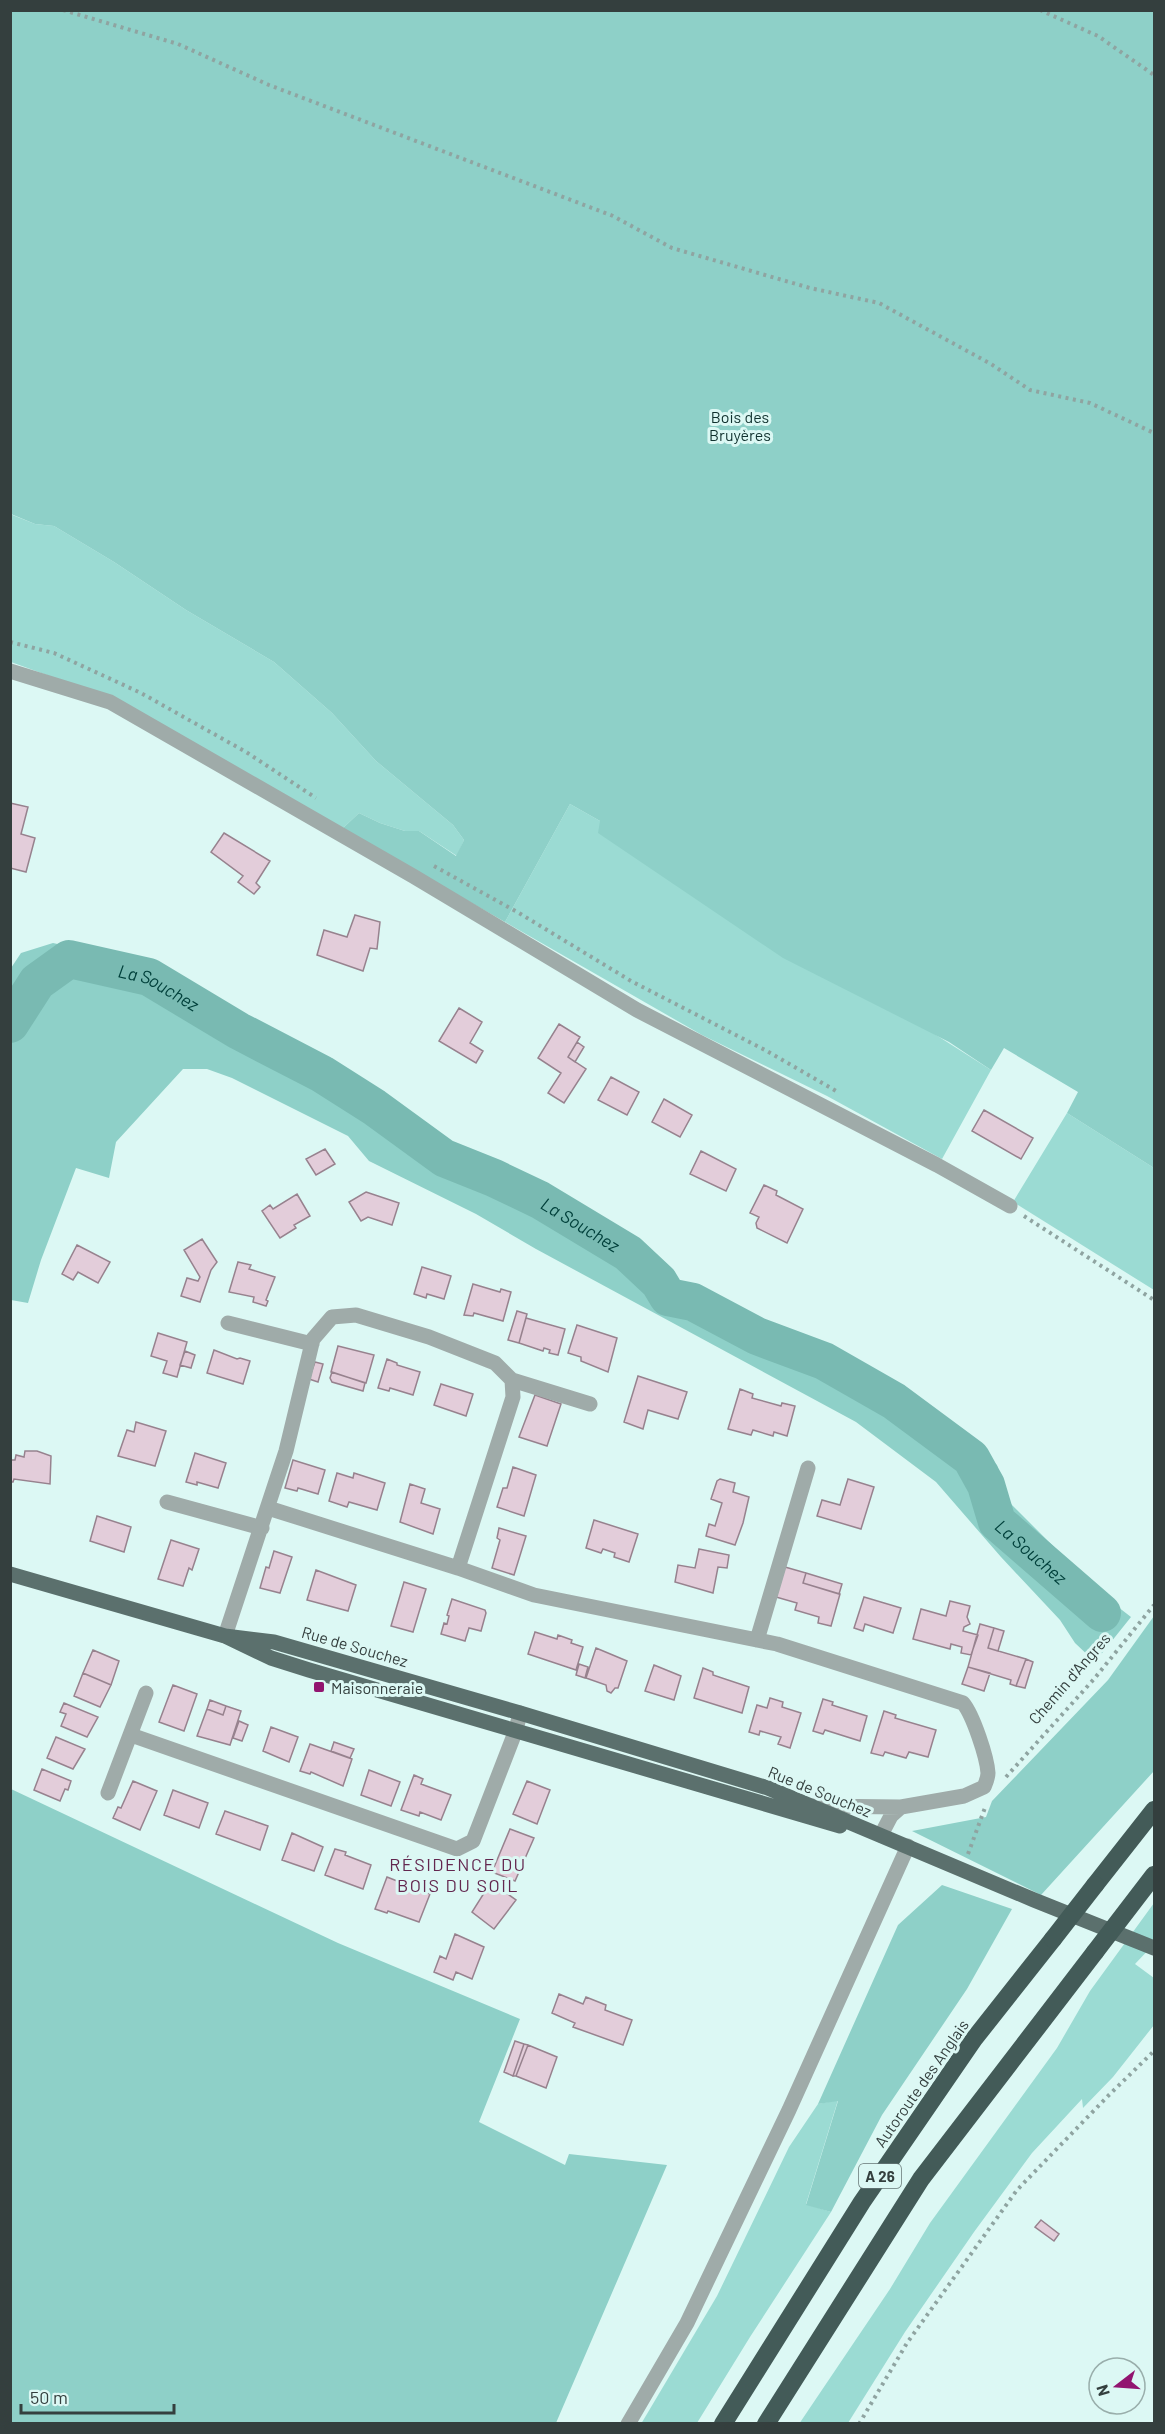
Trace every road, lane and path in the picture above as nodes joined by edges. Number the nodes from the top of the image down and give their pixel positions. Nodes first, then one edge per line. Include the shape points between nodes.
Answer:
1 (63, 10) edge
2 (1040, 10) edge
3 (1155, 75) edge
4 (1155, 433) edge
5 (10, 642) edge
6 (10, 670) edge
7 (321, 801) dead end
8 (424, 860) dead end
9 (846, 1096) dead end
10 (1010, 1206) joint
11 (1155, 1300) edge
12 (228, 1323) dead end
13 (312, 1344) junction
14 (512, 1380) junction
15 (590, 1404) dead end
16 (808, 1468) dead end
17 (167, 1502) dead end
18 (268, 1508) junction
19 (262, 1528) junction
20 (458, 1568) junction
21 (10, 1574) edge
22 (1155, 1605) edge
23 (225, 1636) junction
24 (757, 1640) junction
25 (146, 1693) dead end
26 (520, 1713) junction
27 (516, 1730) junction
28 (131, 1735) junction
29 (1009, 1773) dead end
30 (108, 1793) dead end
31 (813, 1806) junction
32 (901, 1807) junction
33 (1155, 1810) edge
34 (881, 1835) junction
35 (908, 1846) junction
36 (1155, 1875) edge
37 (1155, 1948) edge
38 (1155, 2051) edge
39 (628, 2424) edge
40 (723, 2424) edge
41 (766, 2424) edge
42 (859, 2424) edge

1 - 4 path via 178,44 269,85 613,216 672,248 810,288 879,303 991,364 1030,390 1090,403
2 - 3 path via 1098,36
5 - 7 path via 54,653 141,693 246,752
6 - 10 street via 110,702 637,1010
8 - 9 path via 630,981
10 - 11 path
12 - 13 street
13 - 14 street via 332,1317 356,1315 495,1362
13 - 18 street
14 - 15 street
14 - 20 street via 513,1397
16 - 24 street
17 - 19 street
18 - 19 street
18 - 20 street
19 - 23 street
20 - 24 street via 534,1595
21 - 23 main road, Rue de Souchez
22 - 29 path, Chemin d'Angres
23 - 26 main road, Rue de Souchez via 274,1642
23 - 27 main road, Rue de Souchez via 271,1658
24 - 32 street via 963,1703 988,1774 984,1787 964,1796
25 - 28 street
26 - 27 street
26 - 31 main road, Rue de Souchez via 768,1788
27 - 28 street via 473,1841 457,1849
27 - 34 main road, Rue de Souchez via 758,1803
28 - 30 street
31 - 32 street
31 - 34 main road, Rue de Souchez
32 - 34 street
33 - 40 highway, Autoroute des Anglais / A 26, bridge via 974,2038 862,2202
34 - 35 main road
35 - 37 main road
35 - 39 street via 789,2110 687,2323
36 - 41 highway, A 26, bridge via 921,2180
38 - 42 path via 1017,2190 907,2343

